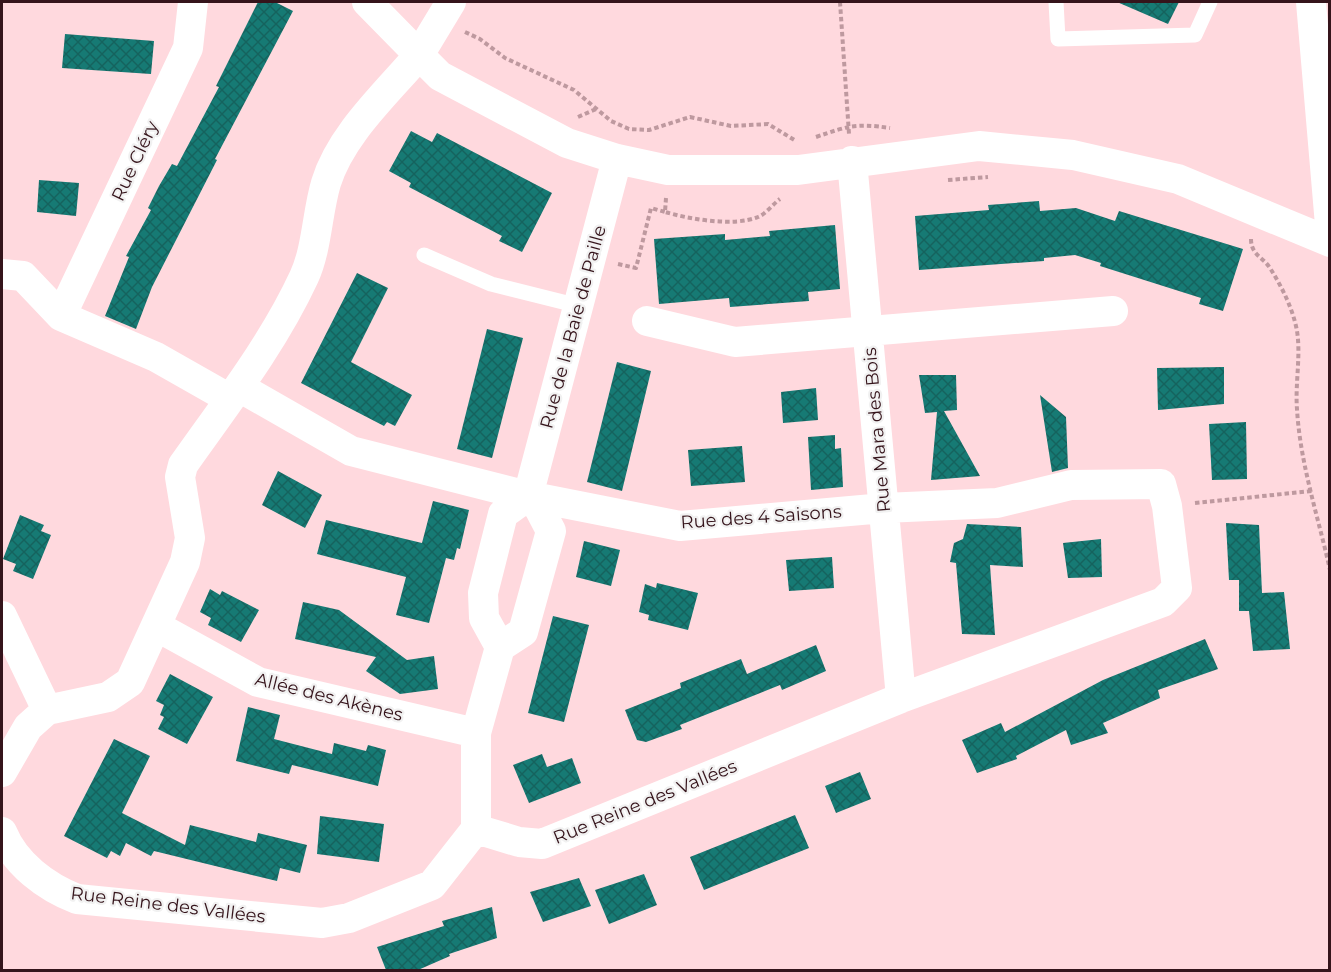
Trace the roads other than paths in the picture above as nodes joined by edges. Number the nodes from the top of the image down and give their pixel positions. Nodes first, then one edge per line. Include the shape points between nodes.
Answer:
1 (193, 2) edge
2 (367, 2) edge
3 (1056, 2) edge
4 (1210, 2) edge
5 (1311, 2) edge
6 (445, 11) edge
7 (419, 55) junction
8 (617, 159) junction
9 (852, 161) junction
10 (1329, 225) edge
11 (1329, 242) edge
12 (424, 255) dead end
13 (2, 274) edge
14 (579, 306) junction
15 (1113, 311) dead end
16 (61, 316) junction
17 (647, 321) dead end
18 (868, 331) junction
19 (235, 393) junction
20 (1164, 495) joint
21 (528, 496) junction
22 (884, 508) junction
23 (2, 616) edge
24 (156, 626) junction
25 (500, 647) junction
26 (901, 698) junction
27 (47, 710) junction
28 (476, 733) junction
29 (2, 772) edge
30 (476, 829) junction
31 (3, 839) edge

1 - 16 street, Rue Cléry via 188,48
2 - 7 street
3 - 4 lane via 1058,39 1195,35
5 - 10 street
6 - 7 street
7 - 8 street via 441,76 567,143
7 - 19 street via 348,138 326,181 306,273
8 - 9 street via 668,170 798,170
8 - 14 street, Rue de la Baie de Paille
9 - 11 street via 979,146 1073,155 1178,179
9 - 18 street, Rue Mara des Bois
12 - 14 lane via 491,285
13 - 16 street, Rue des 4 Saisons via 23,276
14 - 21 street, Rue de la Baie de Paille
15 - 18 street
16 - 19 street, Rue des 4 Saisons
17 - 18 street via 735,342
18 - 22 street, Rue Mara des Bois
19 - 21 street, Rue des 4 Saisons via 351,451
19 - 24 street via 183,465 180,477 190,538 185,562
20 - 22 street, Rue des 4 Saisons via 1071,485 997,503
20 - 26 street, Rue Reine des Vallées via 1177,588 1163,602
21 - 22 street, Rue des 4 Saisons via 680,526
21 - 25 street via 503,514 483,593 484,618
21 - 25 street via 551,531 523,632
22 - 26 street, Rue Mara des Bois
23 - 27 street
24 - 27 street via 130,682 108,698
24 - 28 street, Allée des Akènes via 258,682
25 - 28 street
26 - 30 street, Rue Reine des Vallées via 542,844 519,842
27 - 29 street via 28,727
28 - 30 street
30 - 31 street, Rue Reine des Vallées via 432,885 349,918 322,923 77,899 54,890 35,876

